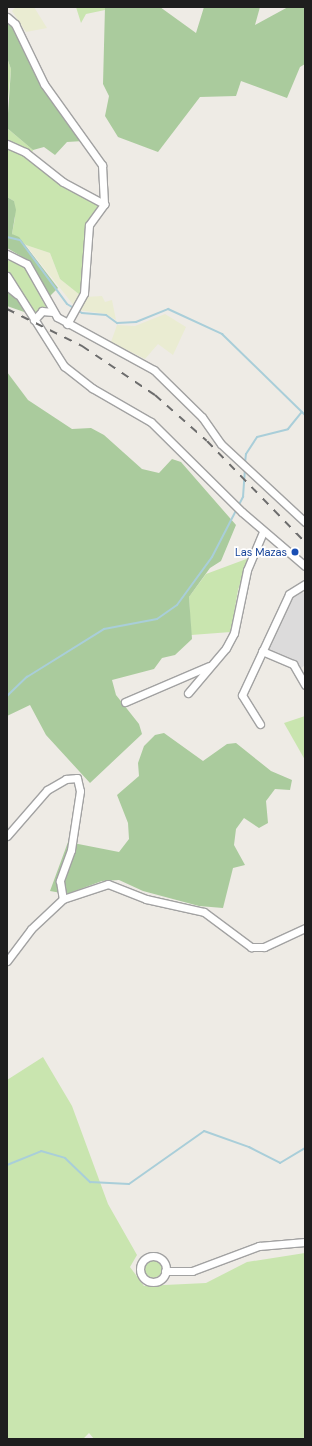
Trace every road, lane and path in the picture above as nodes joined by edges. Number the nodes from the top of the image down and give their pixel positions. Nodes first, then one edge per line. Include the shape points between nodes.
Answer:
1 (7, 17) edge
2 (7, 144) edge
3 (104, 204) junction
4 (7, 254) edge
5 (18, 257) junction
6 (7, 259) edge
7 (7, 276) edge
8 (7, 286) edge
9 (21, 298) junction
10 (53, 312) junction
11 (34, 320) junction
12 (67, 324) junction
13 (305, 522) edge
14 (263, 532) junction
15 (305, 566) edge
16 (305, 584) edge
17 (262, 652) junction
18 (213, 664) junction
19 (305, 685) edge
20 (188, 693) dead end
21 (125, 702) dead end
22 (260, 724) dead end
23 (7, 836) edge
24 (63, 898) junction
25 (305, 928) edge
26 (7, 961) edge
27 (305, 1242) edge
28 (165, 1271) dead end

1 - 3 street via 15,24 44,84 102,165
2 - 3 street via 25,152 77,191
3 - 12 street via 89,225 90,249 84,293
4 - 5 street
5 - 6 street
5 - 10 street via 27,264
7 - 9 street
8 - 9 street
9 - 11 street
10 - 11 street via 42,311
10 - 12 street
11 - 14 street via 72,374 151,422
12 - 13 street via 154,370 202,417 221,444
14 - 15 street
14 - 18 street via 247,570 234,633
16 - 17 street via 289,594
17 - 19 street via 294,664
17 - 22 street via 242,695
18 - 20 street
18 - 21 street
23 - 24 street via 47,790 66,779 77,778 80,791 71,850 60,880
24 - 25 street via 108,884 146,899 204,912 251,947 264,947
24 - 26 street via 31,929
27 - 28 street via 259,1246 203,1268 180,1272

